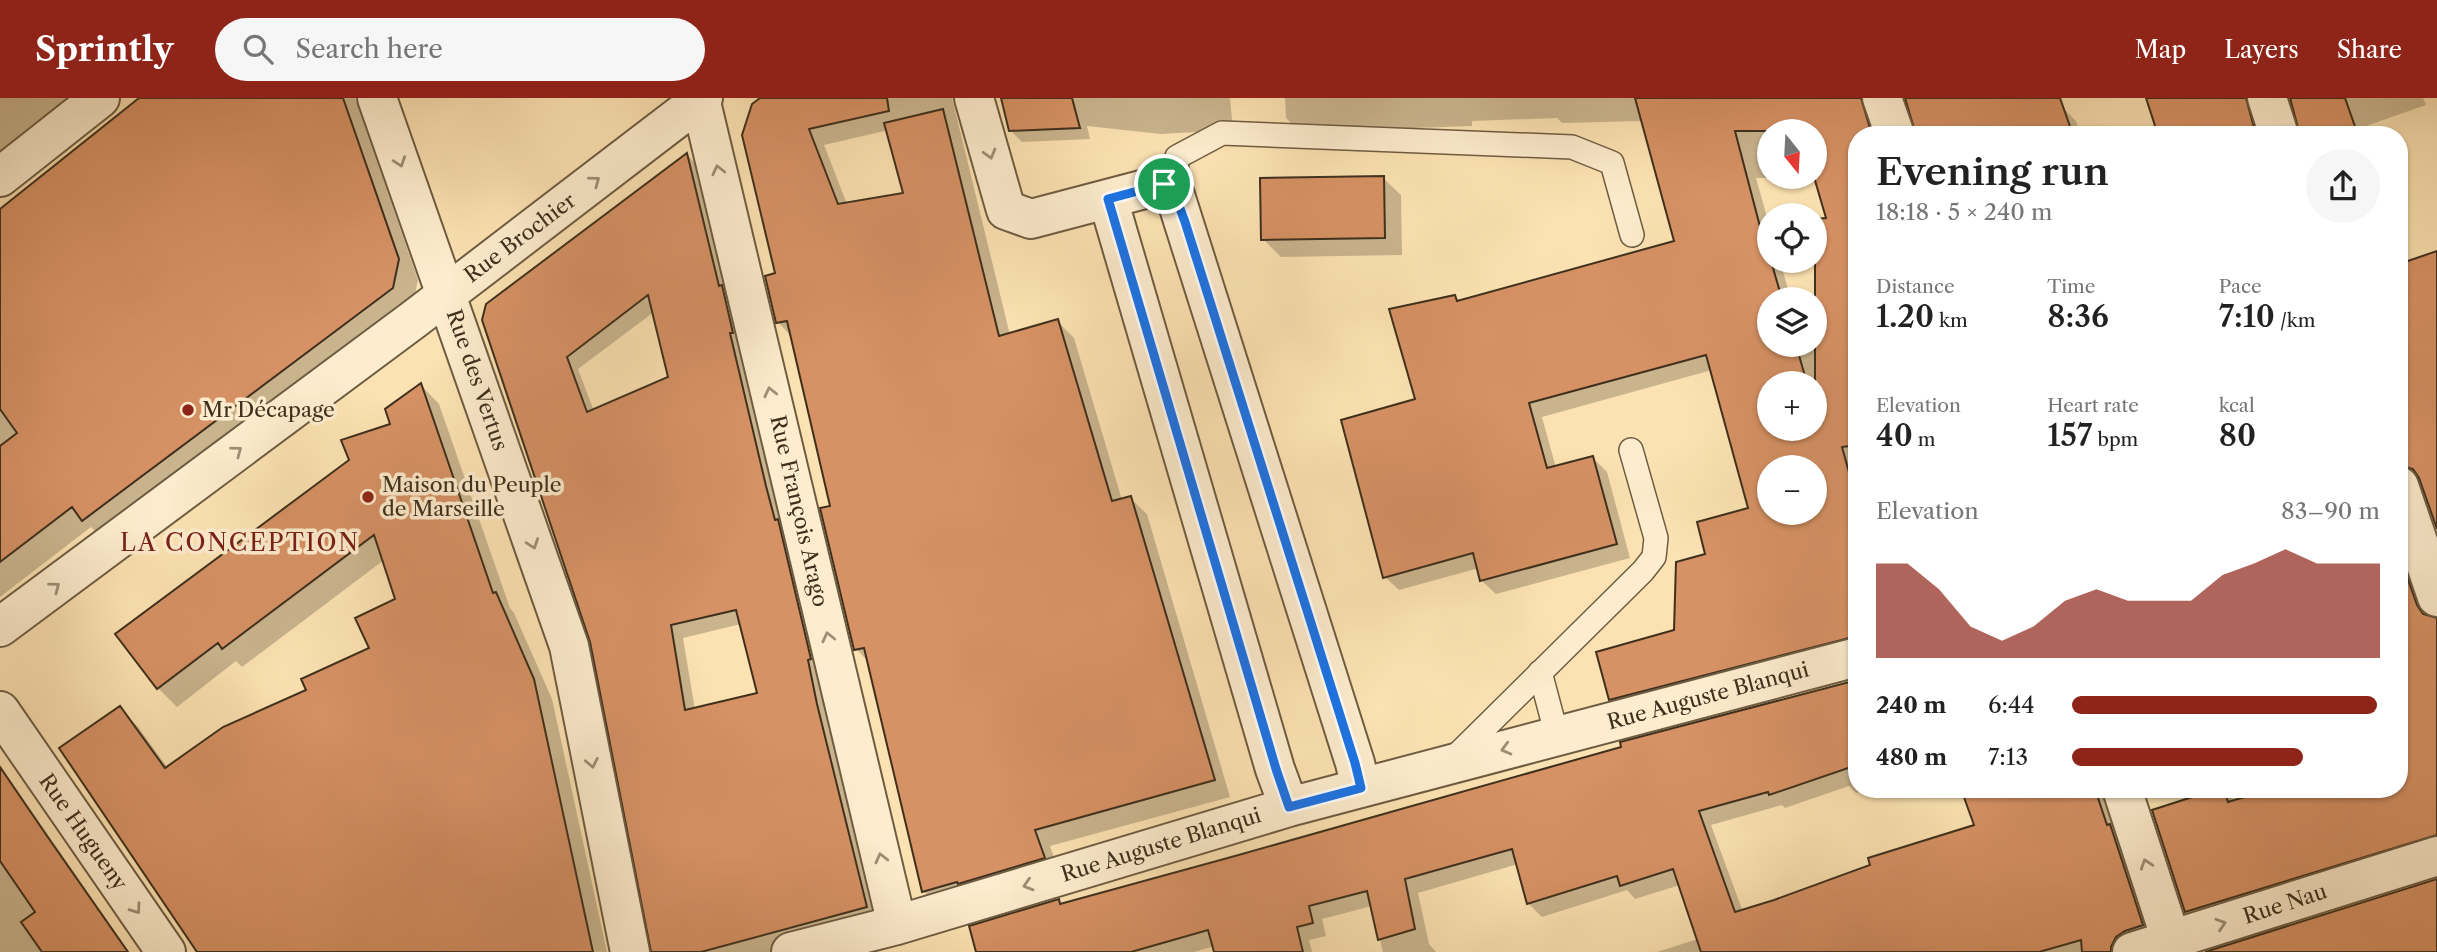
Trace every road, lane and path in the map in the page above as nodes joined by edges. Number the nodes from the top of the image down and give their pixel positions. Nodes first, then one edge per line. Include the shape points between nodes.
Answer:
1 (100, 98) edge
2 (377, 98) edge
3 (974, 98) edge
4 (1882, 98) edge
5 (2267, 98) edge
6 (701, 99) edge
7 (1892, 126) edge
8 (2276, 126) edge
9 (0, 177) edge
10 (1175, 195) junction
11 (1108, 199) junction
12 (1632, 235) dead end
13 (447, 294) junction
14 (1631, 450) dead end
15 (2411, 501) edge
16 (2437, 597) edge
17 (0, 628) edge
18 (1848, 659) edge
19 (1540, 672) junction
20 (0, 711) edge
21 (1557, 736) junction
22 (1447, 765) junction
23 (1361, 788) junction
24 (2125, 798) edge
25 (1289, 807) junction
26 (2437, 856) edge
27 (897, 925) junction
28 (2173, 946) edge
29 (166, 952) edge
30 (630, 952) edge
31 (791, 952) edge
32 (2132, 952) edge

1 - 9 street
2 -> 13 street, Rue des Vertus
3 -> 11 street via 1006,210 1031,219
4 - 7 street
5 - 8 street
13 -> 6 street, Rue Brochier
27 -> 6 street, Rue François Arago
10 - 11 street via 1164,184
10 - 12 lane via 1177,157 1222,133 1572,146 1612,163
10 - 23 street
11 - 25 street
17 -> 13 street, Rue Brochier
13 -> 30 street, Rue des Vertus via 569,646
14 - 19 lane via 1656,538 1654,557
15 - 16 street
18 - 21 street, Rue Auguste Blanqui
19 - 21 lane
19 - 22 lane
20 -> 29 street, Rue Hugueny
21 -> 22 street, Rue Auguste Blanqui
22 - 23 street, Rue Auguste Blanqui
23 - 25 street, Rue Auguste Blanqui
28 -> 24 street
25 -> 27 street, Rue Auguste Blanqui
28 -> 26 street, Rue Nau
27 - 31 street, Rue Auguste Blanqui
28 - 32 street, Rue Nau

